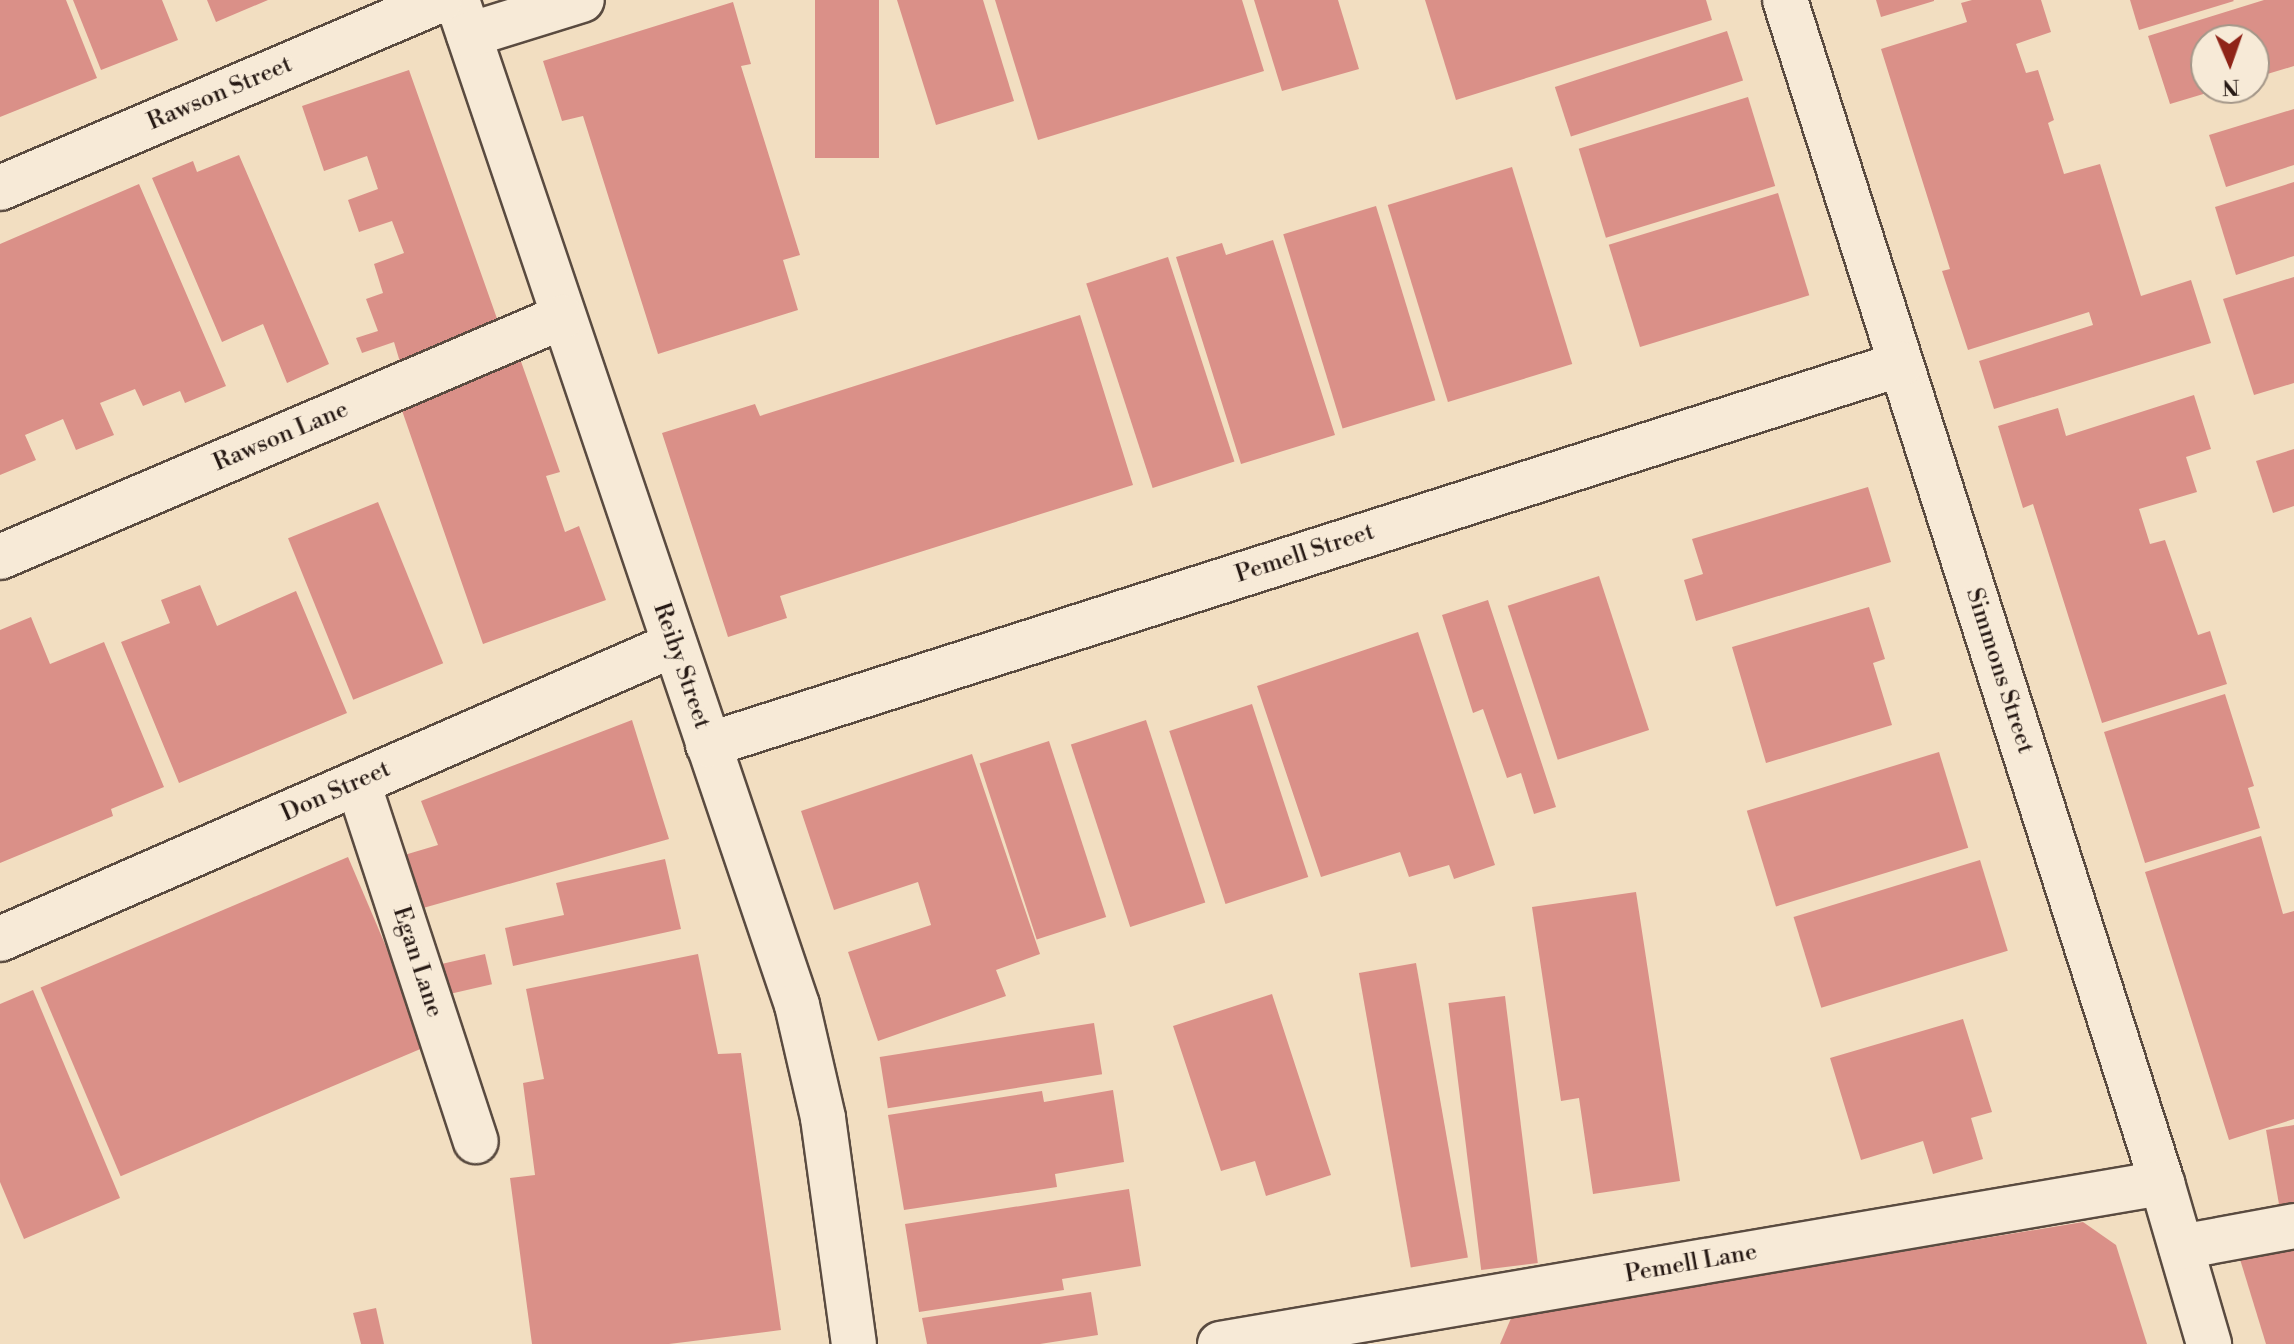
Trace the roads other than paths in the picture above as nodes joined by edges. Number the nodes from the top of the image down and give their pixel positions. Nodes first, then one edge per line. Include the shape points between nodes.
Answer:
1 (440, 0) edge
2 (582, 0) edge
3 (1785, 0) edge
4 (463, 18) edge
5 (0, 188) edge
6 (562, 317) junction
7 (1901, 364) junction
8 (0, 557) edge
9 (673, 645) junction
10 (708, 745) junction
11 (358, 783) junction
12 (0, 939) edge
13 (476, 1141) dead end
14 (2162, 1183) junction
15 (2294, 1226) edge
16 (2181, 1247) junction
17 (854, 1344) edge
18 (1220, 1344) edge
19 (2209, 1344) edge

1 - 5 street, Rawson Street
2 - 4 street
3 - 7 street, Simmons Street
4 - 6 street, Reiby Street
6 - 8 street, Rawson Lane
6 - 9 street, Reiby Street
7 - 10 street, Pemell Street
7 - 14 street, Simmons Street
9 - 10 street, Reiby Street
9 - 11 street, Don Street
10 - 17 street, Reiby Street via 797,1005 823,1118
11 - 12 street, Don Street
11 - 13 street, Egan Lane
14 - 16 street, Simmons Street
14 - 18 street, Pemell Lane
15 - 16 street
16 - 19 street, Simmons Street

